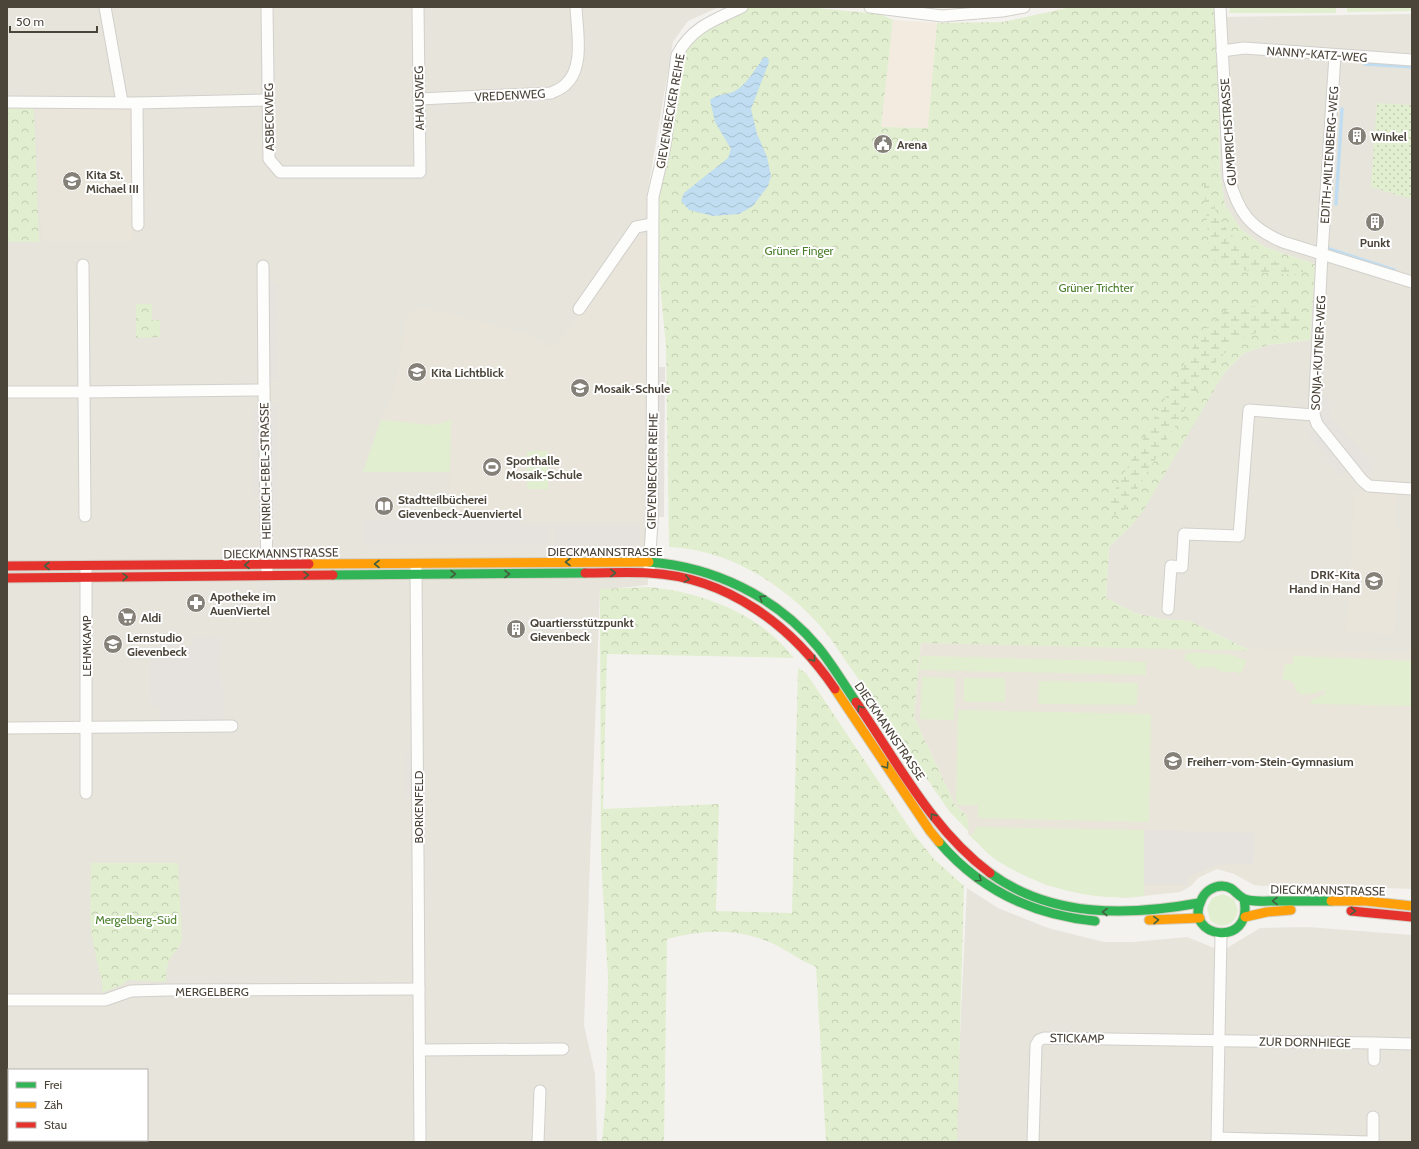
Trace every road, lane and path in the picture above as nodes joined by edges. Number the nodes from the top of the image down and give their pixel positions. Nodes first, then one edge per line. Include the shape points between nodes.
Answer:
1 (105, 7) edge
2 (267, 7) edge
3 (418, 7) edge
4 (576, 7) edge
5 (742, 7) edge
6 (870, 7) edge
7 (1024, 7) edge
8 (1220, 7) edge
9 (1222, 51) junction
10 (1335, 55) junction
11 (1412, 60) edge
12 (419, 99) junction
13 (268, 100) junction
14 (7, 102) edge
15 (122, 102) junction
16 (137, 103) junction
17 (403, 172) joint
18 (652, 224) junction
19 (138, 225) dead end
20 (1322, 254) junction
21 (83, 265) dead end
22 (263, 266) dead end
23 (1412, 282) edge
24 (579, 309) dead end
25 (264, 390) junction
26 (7, 392) edge
27 (84, 392) junction
28 (1314, 414) junction
29 (1412, 489) edge
30 (85, 516) dead end
31 (7, 566) edge
32 (86, 566) junction
33 (649, 568) junction
34 (416, 569) junction
35 (267, 570) junction
36 (86, 577) junction
37 (7, 578) edge
38 (1168, 609) dead end
39 (232, 726) dead end
40 (87, 727) junction
41 (7, 728) edge
42 (86, 793) dead end
43 (1244, 899) junction
44 (1199, 903) junction
45 (1412, 906) edge
46 (1245, 917) junction
47 (1412, 917) edge
48 (1200, 918) junction
49 (1106, 921) dead end
50 (1140, 921) dead end
51 (1221, 934) junction
52 (419, 989) junction
53 (7, 1000) edge
54 (1219, 1041) junction
55 (1374, 1043) junction
56 (1412, 1044) edge
57 (563, 1049) dead end
58 (420, 1050) junction
59 (1374, 1060) dead end
60 (540, 1091) dead end
61 (1374, 1117) dead end
62 (1218, 1140) edge
63 (420, 1142) edge
64 (538, 1142) edge
65 (1033, 1142) edge
66 (1371, 1142) edge

1 - 15 street
2 - 13 street, ASBECKWEG
3 - 12 street, AHAUSWEG
4 - 12 street, VREDENWEG via 578,65 573,77 564,86 551,93
5 - 18 street, GIEVENBECKER REIHE via 705,24 694,32 684,42 677,55 665,146 653,197
6 - 7 street via 942,16
8 - 9 street, GUMPRICHSTRASSE
9 - 10 street, NANNY-KATZ-WEG via 1244,48
9 - 20 street, GUMPRICHSTRASSE via 1229,178 1240,210 1266,235
10 - 11 street, NANNY-KATZ-WEG
10 - 20 street, EDITH-MILTENBERG-WEG
12 - 17 street, AHAUSWEG via 420,172
13 - 16 street
13 - 17 street, ASBECKWEG via 269,159 280,172
14 - 15 street
15 - 16 street
16 - 19 street
18 - 24 street via 636,227
18 - 33 street, GIEVENBECKER REIHE via 652,509
20 - 23 street, GUMPRICHSTRASSE
20 - 28 street, SONJA-KUTNER-WEG
21 - 27 street
22 - 25 street, HEINRICH-EBEL-STRASSE
25 - 27 street, HEINRICH-EBEL-STRASSE
25 - 35 street, HEINRICH-EBEL-STRASSE
26 - 27 street, HEINRICH-EBEL-STRASSE
27 - 30 street
28 - 29 street, SONJA-KUTNER-WEG via 1317,424 1369,486
28 - 38 street via 1249,410 1239,536 1184,534 1182,567 1171,566
32 -> 31 street, DIECKMANNSTRASSE
35 -> 32 street, DIECKMANNSTRASSE
32 - 36 street, LEHMKAMP
33 - 34 street, DIECKMANNSTRASSE
44 -> 33 street, DIECKMANNSTRASSE via 1164,909 1095,912 1040,900 999,880 973,861 940,827 827,660 812,640 793,622 766,601 731,581 688,568
33 -> 49 street, DIECKMANNSTRASSE via 720,589 756,607 787,630 823,672 933,834 971,873 1003,894 1034,909 1070,919
34 - 35 street, DIECKMANNSTRASSE
34 - 52 street, BORKENFELD
36 -> 35 street, DIECKMANNSTRASSE
36 - 37 street, DIECKMANNSTRASSE
36 - 40 street, LEHMKAMP
39 - 40 street
40 - 41 street
40 - 42 street, LEHMKAMP
43 - 44 street, DIECKMANNSTRASSE via 1234,889 1220,886 1212,888
45 -> 43 street, DIECKMANNSTRASSE via 1366,901
43 - 46 street
44 - 48 street
46 -> 47 street, DIECKMANNSTRASSE via 1267,912 1316,910 1366,911
46 - 51 street via 1234,931
50 -> 48 street
48 - 51 street via 1208,929
51 - 54 street
52 - 53 street, MERGELBERG via 168,990 131,992 105,1000
52 - 58 street, BORKENFELD
54 - 55 street, ZUR DORNHIEGE
54 - 62 street
54 - 65 street, STICKAMP via 1044,1038 1039,1040 1036,1051
55 - 56 street, ZUR DORNHIEGE
55 - 59 street
57 - 58 street
58 - 63 street, BORKENFELD
60 - 64 street
61 - 66 street
62 - 66 street

